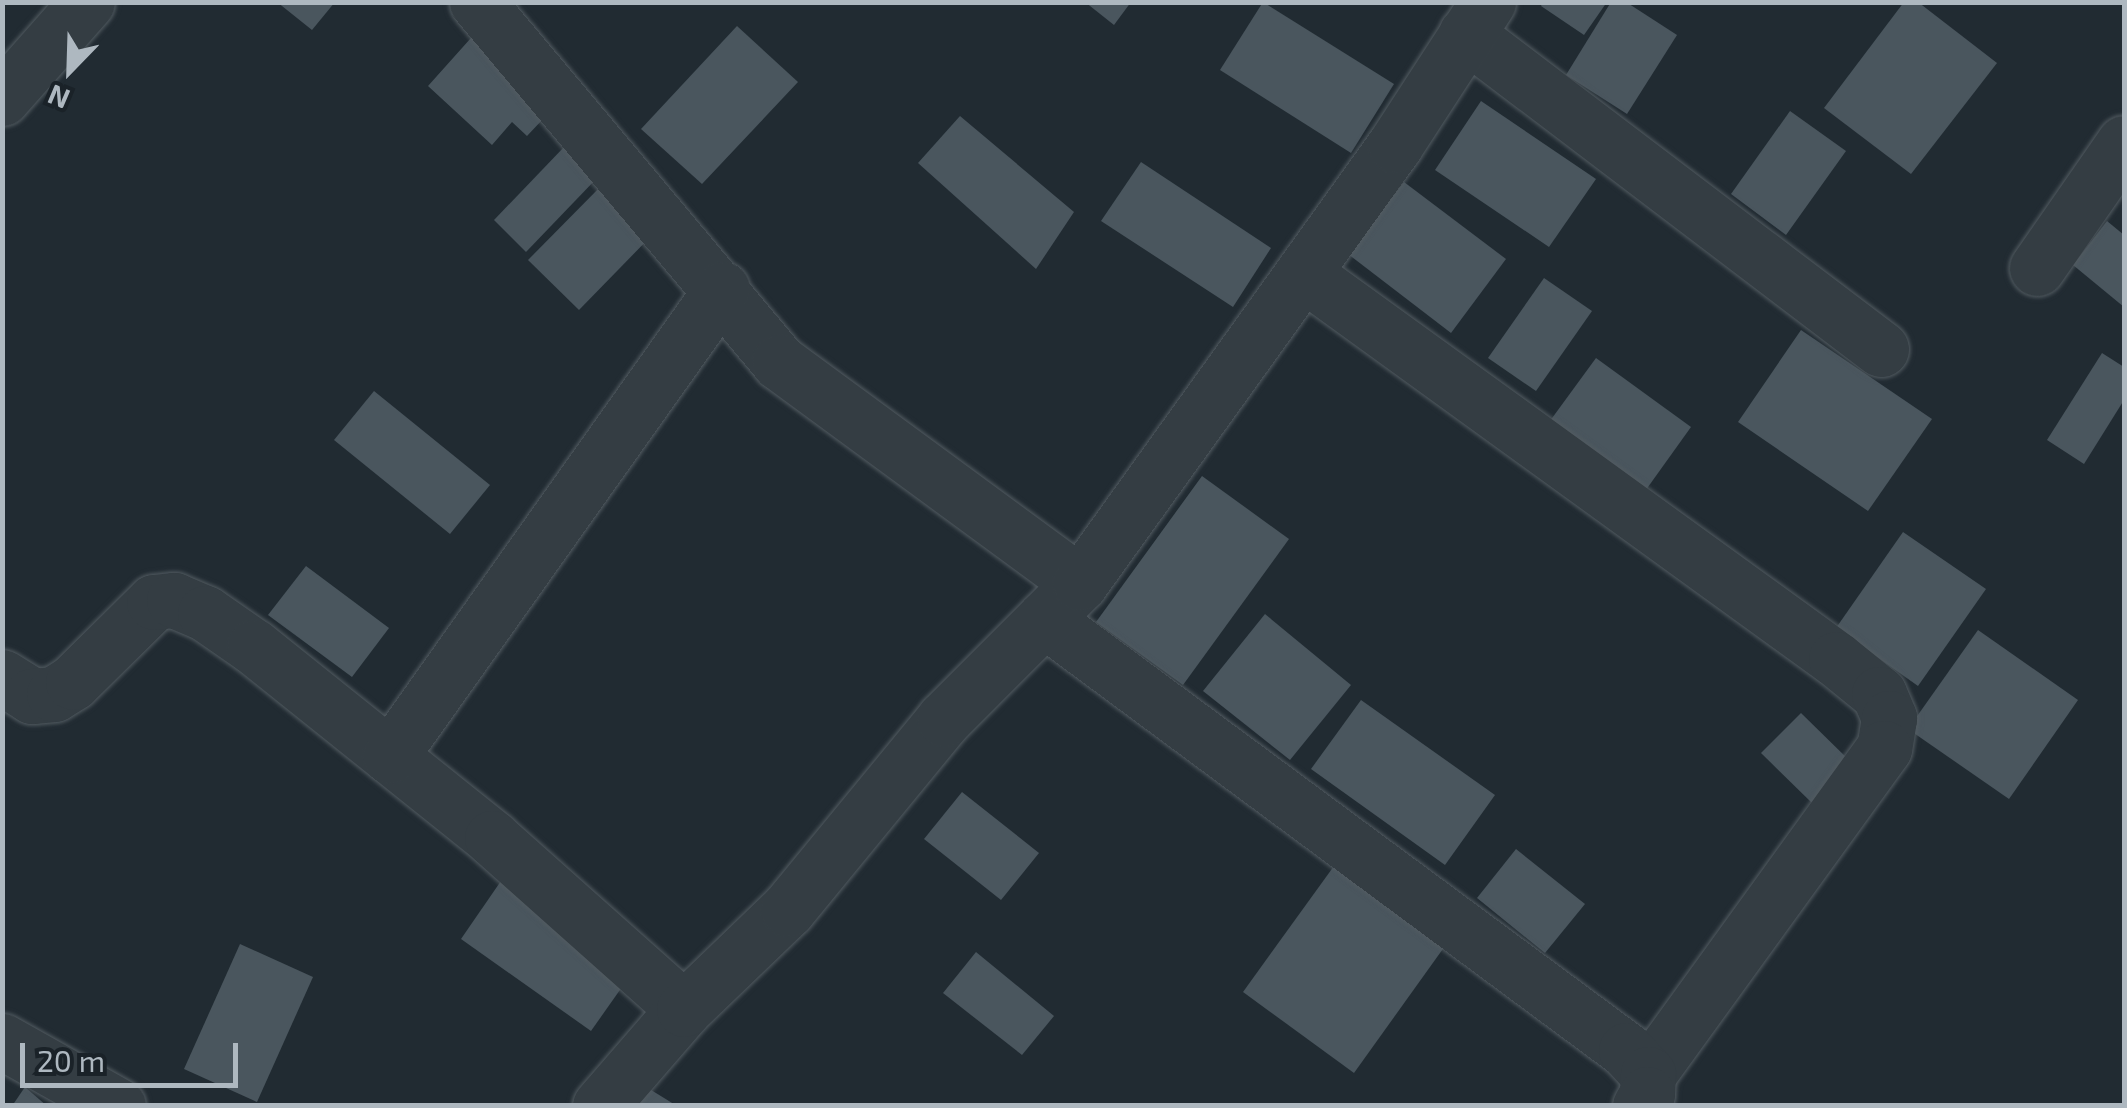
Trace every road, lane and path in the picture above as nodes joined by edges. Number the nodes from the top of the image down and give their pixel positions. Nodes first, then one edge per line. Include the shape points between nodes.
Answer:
1 (88, 2) edge
2 (477, 2) edge
3 (1477, 18) edge
4 (2, 98) edge
5 (2124, 143) edge
6 (2037, 268) dead end
7 (1303, 273) junction
8 (722, 289) junction
9 (1881, 349) dead end
10 (1062, 601) junction
11 (2, 678) edge
12 (390, 756) junction
13 (684, 1009) junction
14 (2, 1041) edge
15 (1644, 1090) edge
16 (118, 1106) edge
17 (600, 1106) edge

1 - 4 street
2 - 8 street
3 - 7 street
3 - 9 street
5 - 6 street
7 - 10 street
7 - 15 street via 1879,694 1889,718 1884,748
8 - 10 street via 780,362
8 - 12 street
10 - 13 street via 944,719 788,909
10 - 15 street via 1626,1050
11 - 12 street via 32,696 54,694 154,602 174,600 254,647
12 - 13 street
13 - 17 street
14 - 16 street

